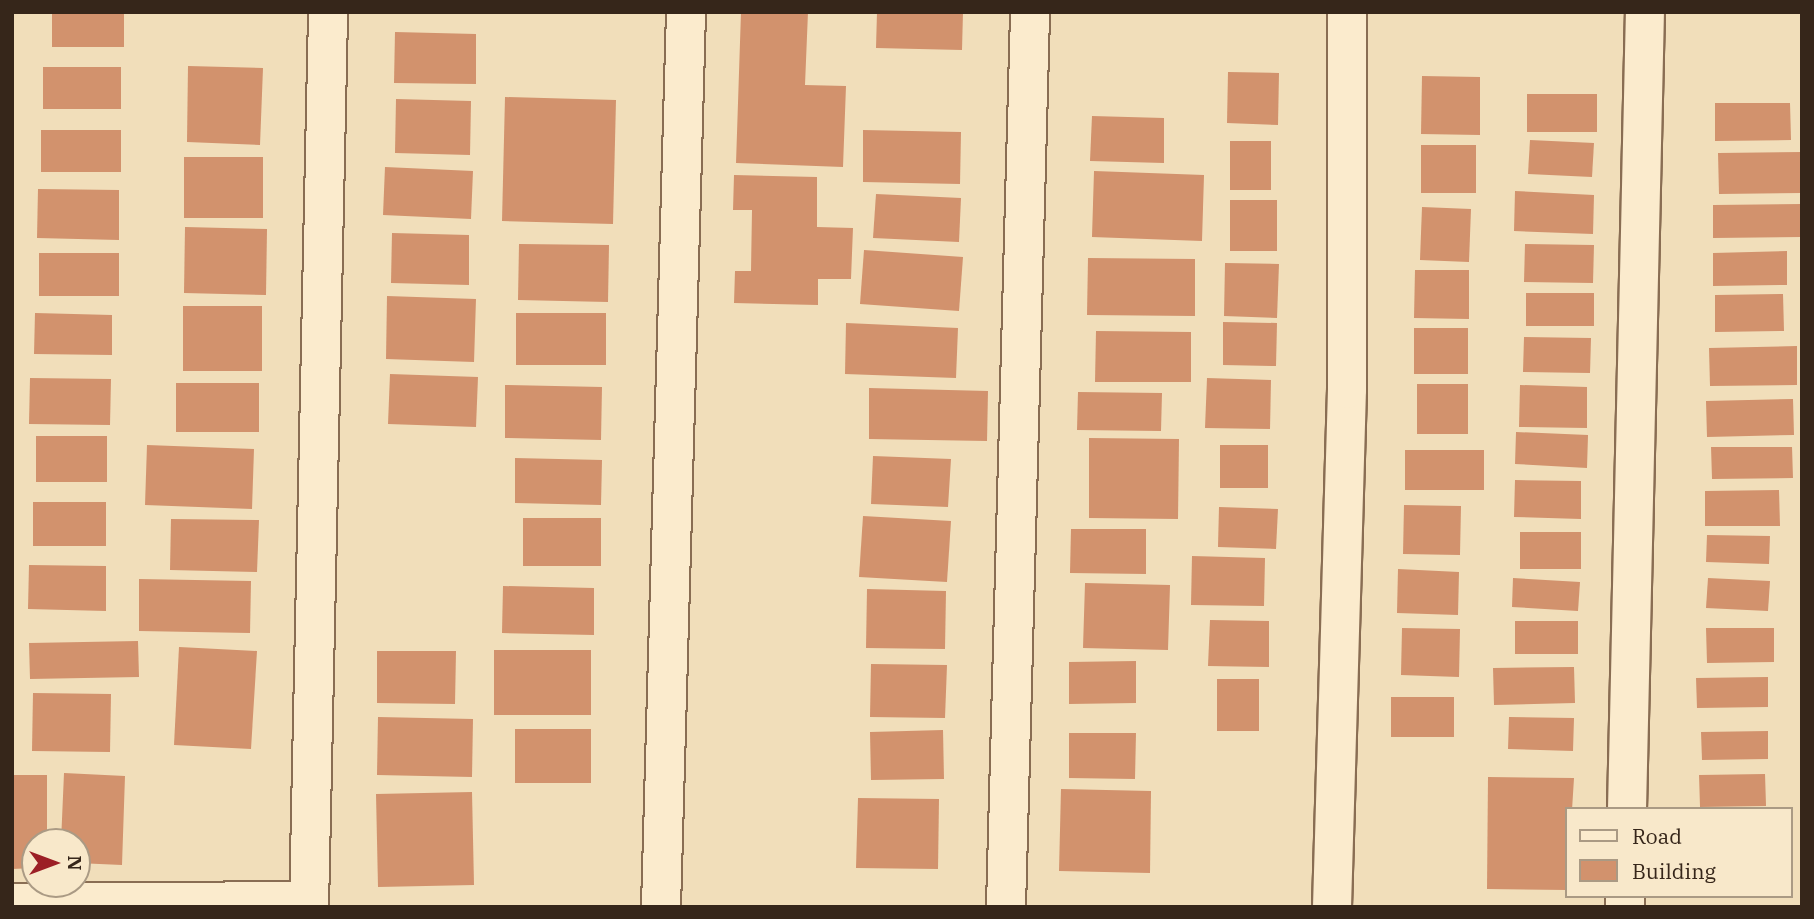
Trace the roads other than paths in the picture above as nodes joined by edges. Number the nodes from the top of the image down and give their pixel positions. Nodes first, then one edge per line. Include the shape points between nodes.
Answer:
1 (328, 12) edge
2 (686, 12) edge
3 (1030, 12) edge
4 (1348, 12) edge
5 (1646, 12) edge
6 (1627, 807) edge
7 (12, 903) edge
8 (309, 904) edge
9 (661, 907) edge
10 (1006, 907) edge
11 (1332, 907) edge

1 - 8 street
2 - 9 street
3 - 10 street
4 - 11 street via 1347,389
5 - 6 street
7 - 8 street

